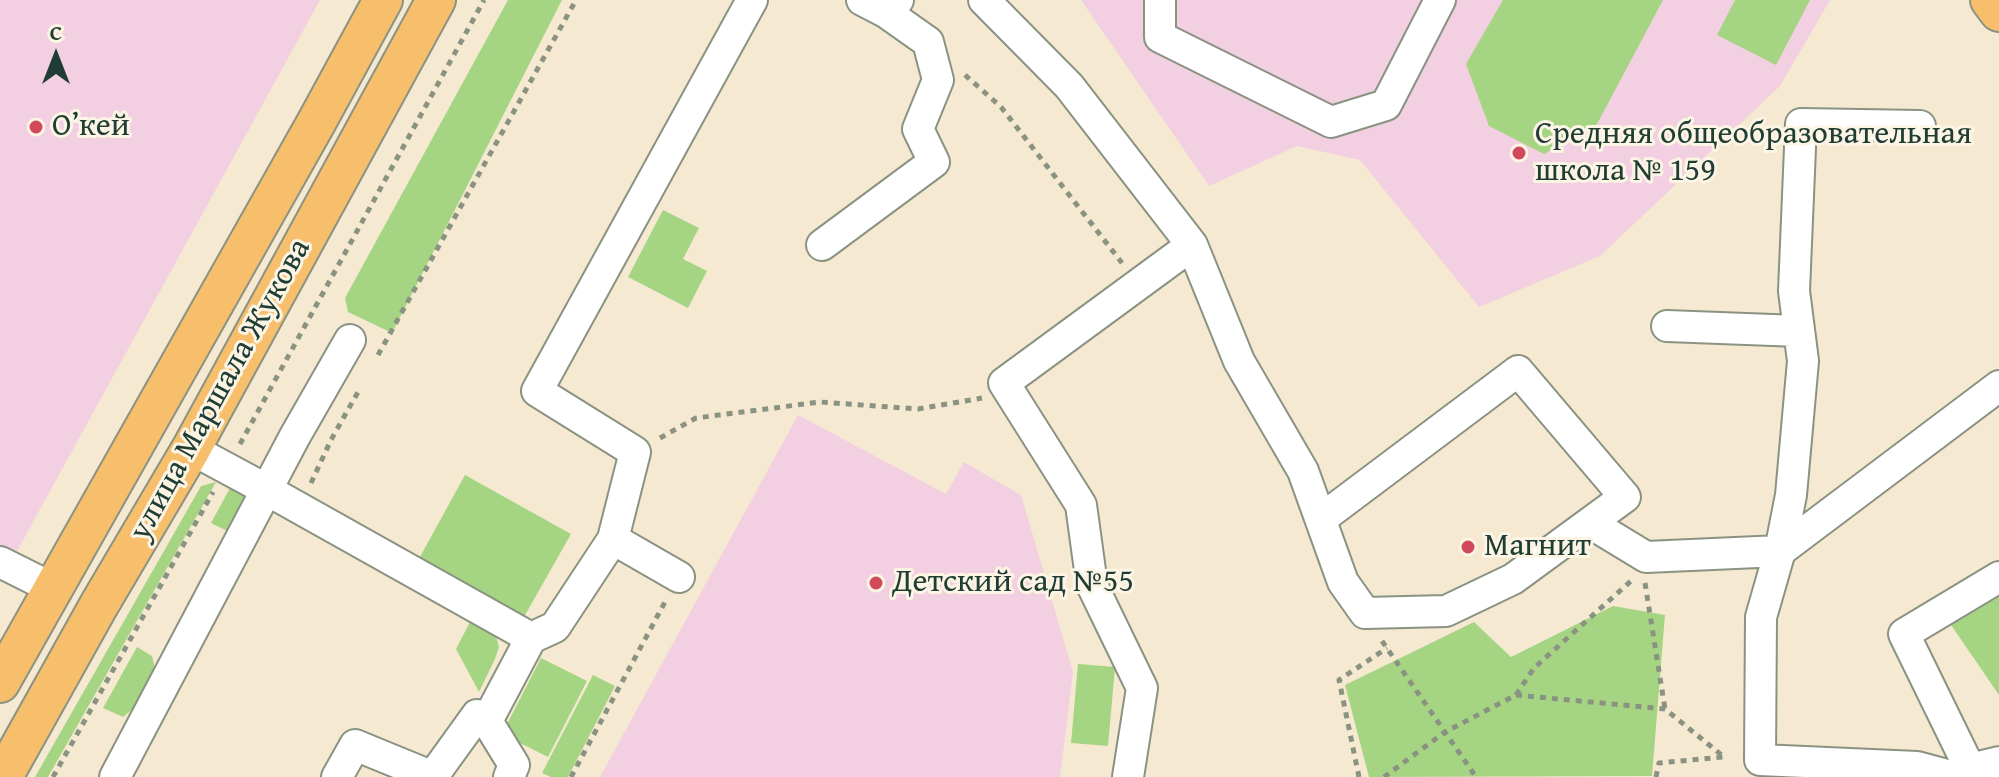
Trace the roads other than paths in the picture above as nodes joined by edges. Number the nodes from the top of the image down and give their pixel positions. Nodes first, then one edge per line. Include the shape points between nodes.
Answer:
1 (383, 0) edge
2 (436, 0) edge
3 (752, 0) edge
4 (984, 0) edge
5 (1160, 0) edge
6 (1440, 0) edge
7 (1990, 0) edge
8 (882, 4) edge
9 (1999, 12) edge
10 (1920, 126) dead end
11 (822, 245) dead end
12 (1192, 245) junction
13 (1667, 326) dead end
14 (1799, 331) junction
15 (350, 340) dead end
16 (1999, 386) edge
17 (191, 449) junction
18 (267, 490) junction
19 (1321, 519) junction
20 (1590, 523) junction
21 (613, 539) junction
22 (1780, 551) junction
23 (0, 562) edge
24 (679, 577) road end
25 (1999, 577) edge
26 (54, 589) junction
27 (531, 638) junction
28 (0, 683) edge
29 (487, 721) junction
30 (1973, 771) edge
31 (3, 777) edge
32 (115, 777) edge
33 (337, 777) edge
34 (433, 777) edge
35 (509, 777) edge
36 (1128, 777) edge

1 - 26 main road, улица Маршала Жукова
2 - 17 main road, улица Маршала Жукова
3 - 21 lane via 537,391 635,452
4 - 12 lane via 1069,86
5 - 6 lane via 1160,37 1331,122 1386,105
7 - 9 main road
8 - 11 lane via 928,42 938,80 918,129 934,162
10 - 14 lane via 1801,124 1794,291
12 - 19 lane via 1239,361 1303,471
12 - 36 lane via 1004,383 1081,505 1092,585 1142,688
13 - 14 lane
14 - 22 lane via 1803,361 1791,495
15 - 18 lane
16 - 22 lane
17 - 18 lane
17 - 31 main road, улица Маршала Жукова
18 - 27 lane
18 - 32 lane
19 - 20 lane via 1343,582 1365,613 1446,611 1513,579
19 - 20 lane via 1518,371 1625,497
20 - 22 lane via 1645,564
21 - 24 lane
21 - 27 lane via 555,627
22 - 30 lane via 1761,617 1760,760
23 - 26 lane
25 - 30 lane via 1904,634
26 - 28 main road, улица Маршала Жукова
27 - 29 lane
29 - 34 lane via 477,715
29 - 35 lane via 514,765
33 - 34 lane via 355,745

